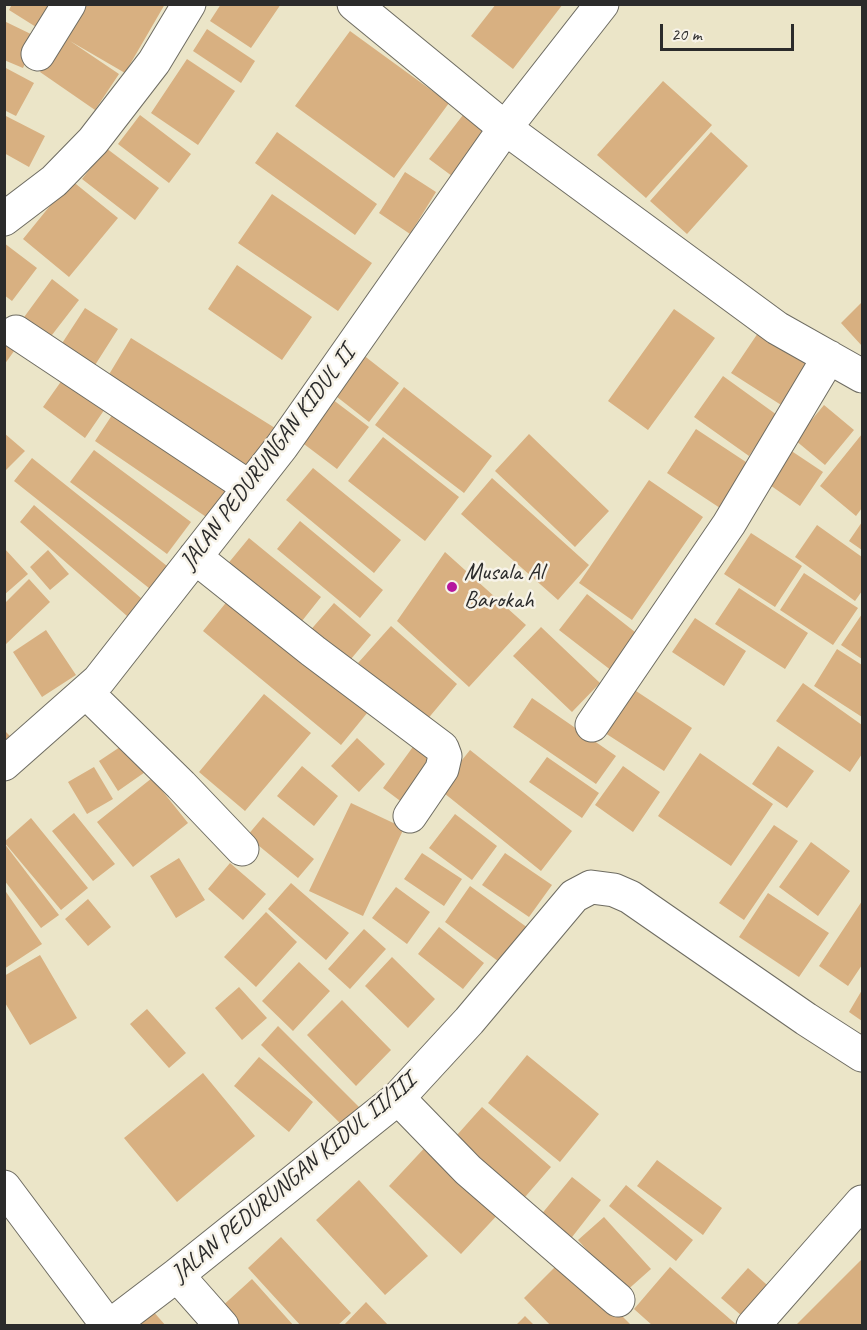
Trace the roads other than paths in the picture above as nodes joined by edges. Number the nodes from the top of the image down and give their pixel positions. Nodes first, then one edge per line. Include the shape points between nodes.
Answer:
1 (69, 4) edge
2 (189, 4) edge
3 (354, 4) edge
4 (602, 4) edge
5 (38, 54) dead end
6 (505, 128) junction
7 (4, 219) edge
8 (16, 332) dead end
9 (830, 357) junction
10 (862, 376) edge
11 (249, 487) junction
12 (195, 557) junction
13 (86, 692) junction
14 (592, 725) dead end
15 (4, 764) edge
16 (410, 816) dead end
17 (242, 849) dead end
18 (862, 1055) edge
19 (398, 1098) junction
20 (4, 1187) edge
21 (862, 1202) edge
22 (177, 1275) junction
23 (618, 1300) dead end
24 (109, 1326) edge
25 (222, 1326) edge
26 (753, 1326) edge

1 - 5 street
2 - 7 street via 154,62 93,141 54,181
3 - 6 street
4 - 6 street, JALAN PEDURUNGAN KIDUL II
6 - 9 street via 777,328
6 - 11 street, JALAN PEDURUNGAN KIDUL II via 282,446
8 - 11 street
9 - 10 street
9 - 14 street via 729,524
11 - 12 street, JALAN PEDURUNGAN KIDUL II
12 - 13 street, JALAN PEDURUNGAN KIDUL II
12 - 16 street via 442,748 442,769
13 - 15 street, JALAN PEDURUNGAN KIDUL II
13 - 17 street
18 - 19 street, JALAN PEDURUNGAN KIDUL II/III via 630,897 591,887 574,896
19 - 22 street, JALAN PEDURUNGAN KIDUL II/III
19 - 23 street via 468,1170
20 - 24 street
21 - 26 street
22 - 24 street, JALAN PEDURUNGAN KIDUL II/III
22 - 25 street

